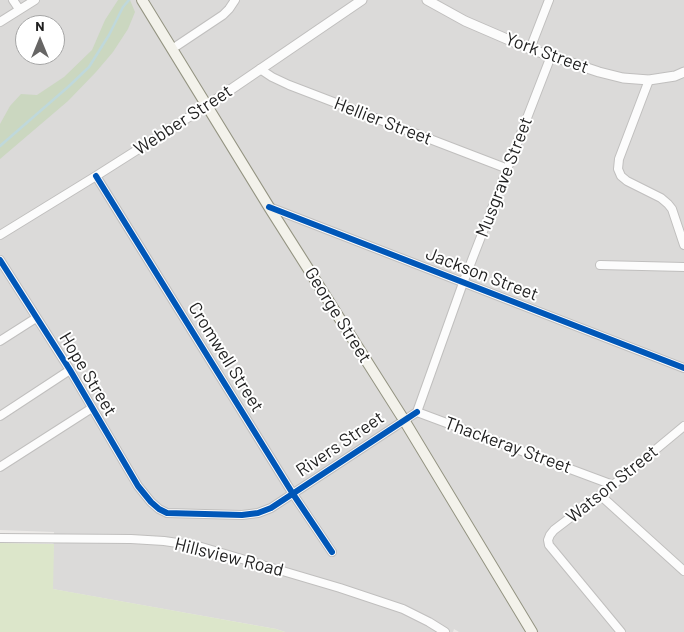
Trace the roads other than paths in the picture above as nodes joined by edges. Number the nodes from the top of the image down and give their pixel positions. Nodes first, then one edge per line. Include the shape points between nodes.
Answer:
1 (13, 0) edge
2 (35, 0) edge
3 (142, 0) edge
4 (235, 0) edge
5 (362, 0) edge
6 (549, 0) edge
7 (431, 1) edge
8 (19, 9) junction
9 (0, 22) edge
10 (172, 49) junction
11 (530, 49) junction
12 (551, 56) junction
13 (260, 69) junction
14 (684, 72) edge
15 (649, 80) junction
16 (208, 106) junction
17 (508, 168) junction
18 (96, 176) junction
19 (269, 207) junction
20 (0, 235) edge
21 (684, 245) edge
22 (0, 260) edge
23 (600, 265) dead end
24 (684, 267) edge
25 (463, 283) junction
26 (36, 318) junction
27 (0, 340) edge
28 (684, 368) edge
29 (70, 370) junction
30 (92, 408) junction
31 (417, 412) junction
32 (0, 416) edge
33 (404, 420) junction
34 (684, 426) edge
35 (0, 467) edge
36 (613, 485) junction
37 (293, 494) junction
38 (600, 495) junction
39 (151, 502) joint
40 (0, 538) edge
41 (332, 552) dead end
42 (684, 571) edge
43 (446, 632) edge
44 (532, 632) edge
45 (621, 632) edge

1 - 8 street
2 - 8 street
3 - 10 main road, George Street
4 - 10 street via 223,14
5 - 13 street, Webber Street
6 - 11 street
7 - 11 street, York Street via 464,21
8 - 9 street
10 - 16 main road, George Street
11 - 12 street, York Street
12 - 15 street, York Street via 623,78
12 - 17 street, Musgrave Street
13 - 16 street, Webber Street
13 - 17 street, Hellier Street via 289,84
14 - 15 street, York Street
15 - 21 street via 618,169 627,181 668,204
16 - 18 street, Webber Street
16 - 19 main road, George Street
17 - 25 street, Musgrave Street
18 - 20 street, Webber Street
18 - 37 street, Cromwell Street
19 - 25 street, Jackson Street
19 - 33 main road, George Street
22 - 26 street, Hope Street
23 - 24 street
25 - 28 street, Jackson Street
25 - 31 street, Musgrave Street
26 - 27 street
26 - 29 street, Hope Street
29 - 30 street, Hope Street
29 - 32 street
30 - 35 street
30 - 39 street, Hope Street via 138,486
31 - 33 street
31 - 36 street, Thackeray Street
33 - 37 street, Rivers Street
33 - 44 main road, George Street
34 - 36 street, Watson Street
36 - 38 street, Watson Street
37 - 39 street, Rivers Street via 271,508 242,515 167,512
37 - 41 street, Cromwell Street
38 - 42 street
38 - 45 street, Watson Street via 554,530 548,540
40 - 43 street, Hillsview Road via 130,539 198,546 403,609

